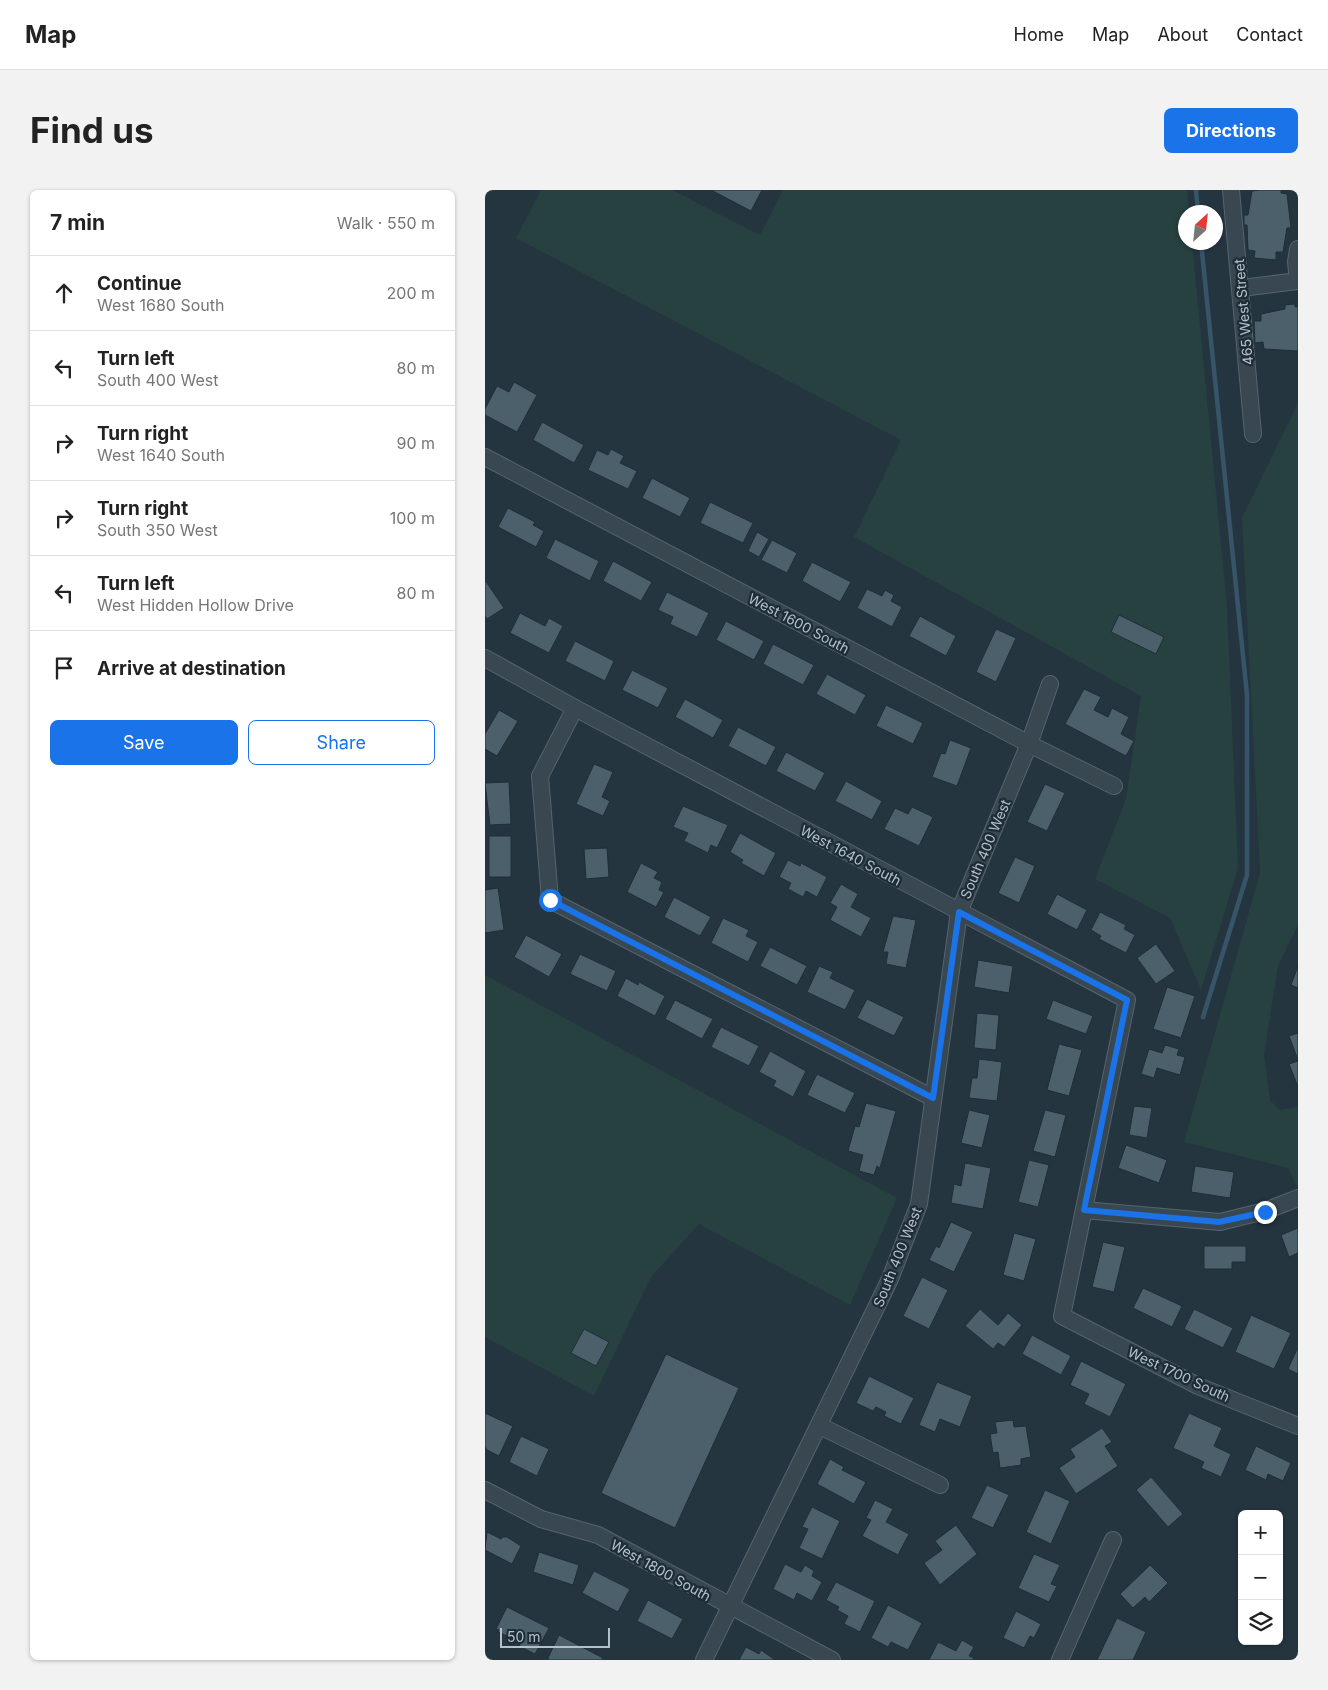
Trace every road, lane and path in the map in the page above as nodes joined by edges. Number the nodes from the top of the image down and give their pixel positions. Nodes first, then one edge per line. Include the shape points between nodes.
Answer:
1 (1231, 190) edge
2 (1298, 249) edge
3 (1241, 288) junction
4 (1253, 434) dead end
5 (485, 457) edge
6 (485, 658) edge
7 (1050, 684) dead end
8 (575, 708) junction
9 (1029, 744) junction
10 (1113, 786) dead end
11 (959, 912) junction
12 (933, 1098) junction
13 (1298, 1198) edge
14 (1084, 1210) junction
15 (820, 1426) junction
16 (1298, 1426) edge
17 (940, 1485) dead end
18 (485, 1490) edge
19 (1113, 1540) dead end
20 (730, 1608) junction
21 (704, 1660) edge
22 (832, 1660) edge
23 (1060, 1660) edge

1 - 3 street, 465 West Street
2 - 3 street via 1298,281
3 - 4 street, 465 West Street
5 - 9 street, West 1600 South
6 - 8 street, West 1640 South
7 - 9 street, South 400 West
8 - 11 street, West 1640 South
8 - 12 street via 540,776 550,900
9 - 10 street, West 1600 South
9 - 11 street, South 400 West
11 - 12 street, South 400 West
11 - 14 street, West 1640 South via 1127,1000
12 - 15 street, South 400 West via 919,1204 890,1279
13 - 14 street via 1265,1212 1219,1222
14 - 16 street, West 1700 South via 1062,1316 1198,1386
15 - 17 street
15 - 20 street, South 400 West
18 - 20 street, West 1800 South via 541,1519 598,1535
19 - 23 street
20 - 21 street, South 400 West
20 - 22 street, West 1800 South

